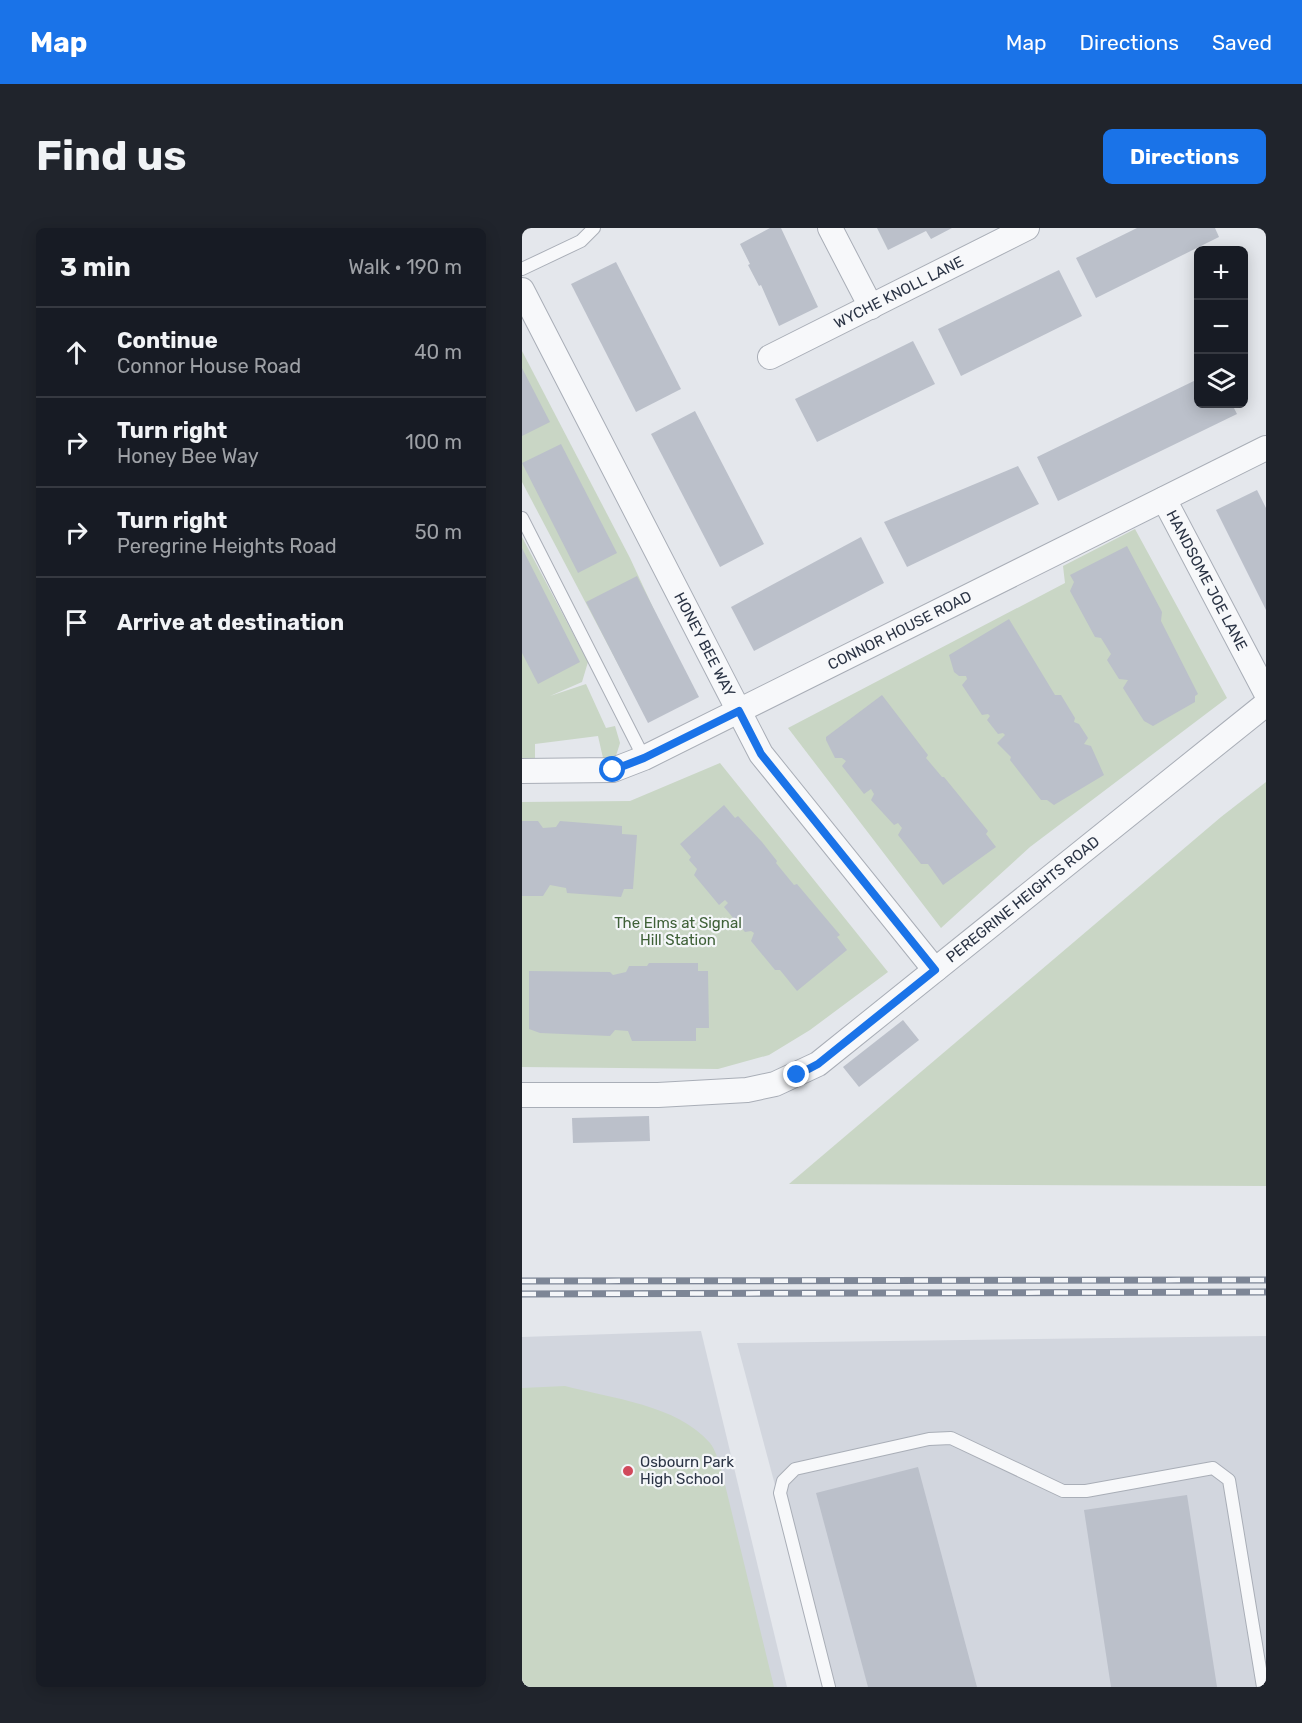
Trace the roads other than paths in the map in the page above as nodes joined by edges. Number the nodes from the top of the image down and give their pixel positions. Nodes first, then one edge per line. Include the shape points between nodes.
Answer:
1 (594, 228) edge
2 (830, 228) edge
3 (1027, 228) edge
4 (522, 269) edge
5 (522, 290) edge
6 (871, 307) junction
7 (770, 357) dead end
8 (1266, 448) edge
9 (1164, 499) junction
10 (522, 518) edge
11 (1266, 693) edge
12 (1266, 704) edge
13 (739, 711) junction
14 (644, 758) junction
15 (522, 771) edge
16 (935, 970) junction
17 (522, 1095) edge
18 (829, 1687) edge
19 (1263, 1687) edge

1 - 4 lane via 581,241
2 - 6 street
3 - 6 street, WYCHE KNOLL LANE
5 - 13 street, HONEY BEE WAY
6 - 7 street, WYCHE KNOLL LANE
8 - 9 street, CONNOR HOUSE ROAD
9 - 11 street, HANDSOME JOE LANE
9 - 13 street, CONNOR HOUSE ROAD
10 - 14 lane
12 - 16 street, PEREGRINE HEIGHTS ROAD
13 - 14 street, CONNOR HOUSE ROAD
13 - 16 street, HONEY BEE WAY via 761,754
14 - 15 street, CONNOR HOUSE ROAD via 596,772
16 - 17 street, PEREGRINE HEIGHTS ROAD via 818,1064 776,1084 703,1094
18 - 19 lane via 780,1493 783,1481 795,1469 929,1439 951,1438 1063,1491 1086,1491 1213,1468 1229,1480

